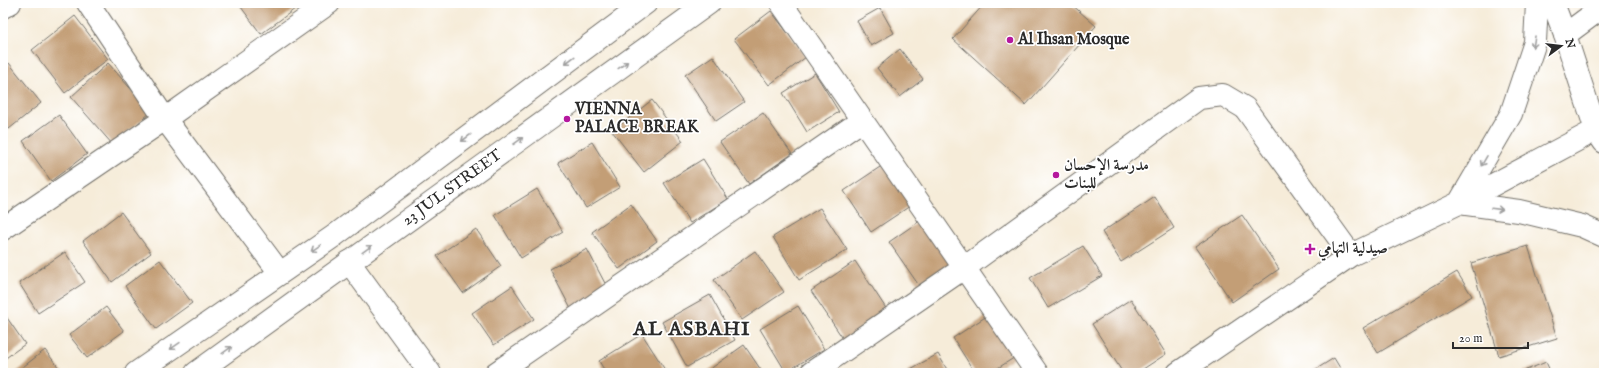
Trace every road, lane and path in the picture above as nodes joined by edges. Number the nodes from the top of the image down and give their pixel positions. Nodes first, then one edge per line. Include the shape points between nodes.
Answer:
1 (10, 3) edge
2 (88, 3) edge
3 (329, 3) edge
4 (646, 3) edge
5 (709, 3) edge
6 (781, 3) edge
7 (1537, 3) edge
8 (1553, 3) edge
9 (1604, 6) edge
10 (3, 8) edge
11 (1565, 35) junction
12 (165, 119) junction
13 (861, 120) junction
14 (1600, 136) edge
15 (1459, 203) junction
16 (3, 229) edge
17 (1604, 236) edge
18 (1351, 255) junction
19 (349, 262) junction
20 (964, 268) junction
21 (280, 273) junction
22 (136, 373) edge
23 (196, 373) edge
24 (430, 373) edge
25 (496, 373) edge
26 (811, 373) edge
27 (1037, 373) edge
28 (1178, 373) edge

1 - 10 street
2 - 12 street
3 - 12 street
4 -> 21 street, 23 JUL STREET via 334,236
19 -> 5 street, 23 JUL STREET
6 - 13 street
7 -> 15 street via 1535,42 1511,114
8 - 11 street
9 - 11 street
11 - 14 street
12 - 16 street
12 - 21 street
13 - 20 street
13 - 25 street
14 - 15 street
15 -> 17 street via 1519,211 1582,226
15 - 18 street
18 - 20 street via 1245,108 1223,95 1199,98
18 - 28 street
23 -> 19 street, 23 JUL STREET
19 - 24 street
20 - 26 street
20 - 27 street
21 -> 22 street, 23 JUL STREET

